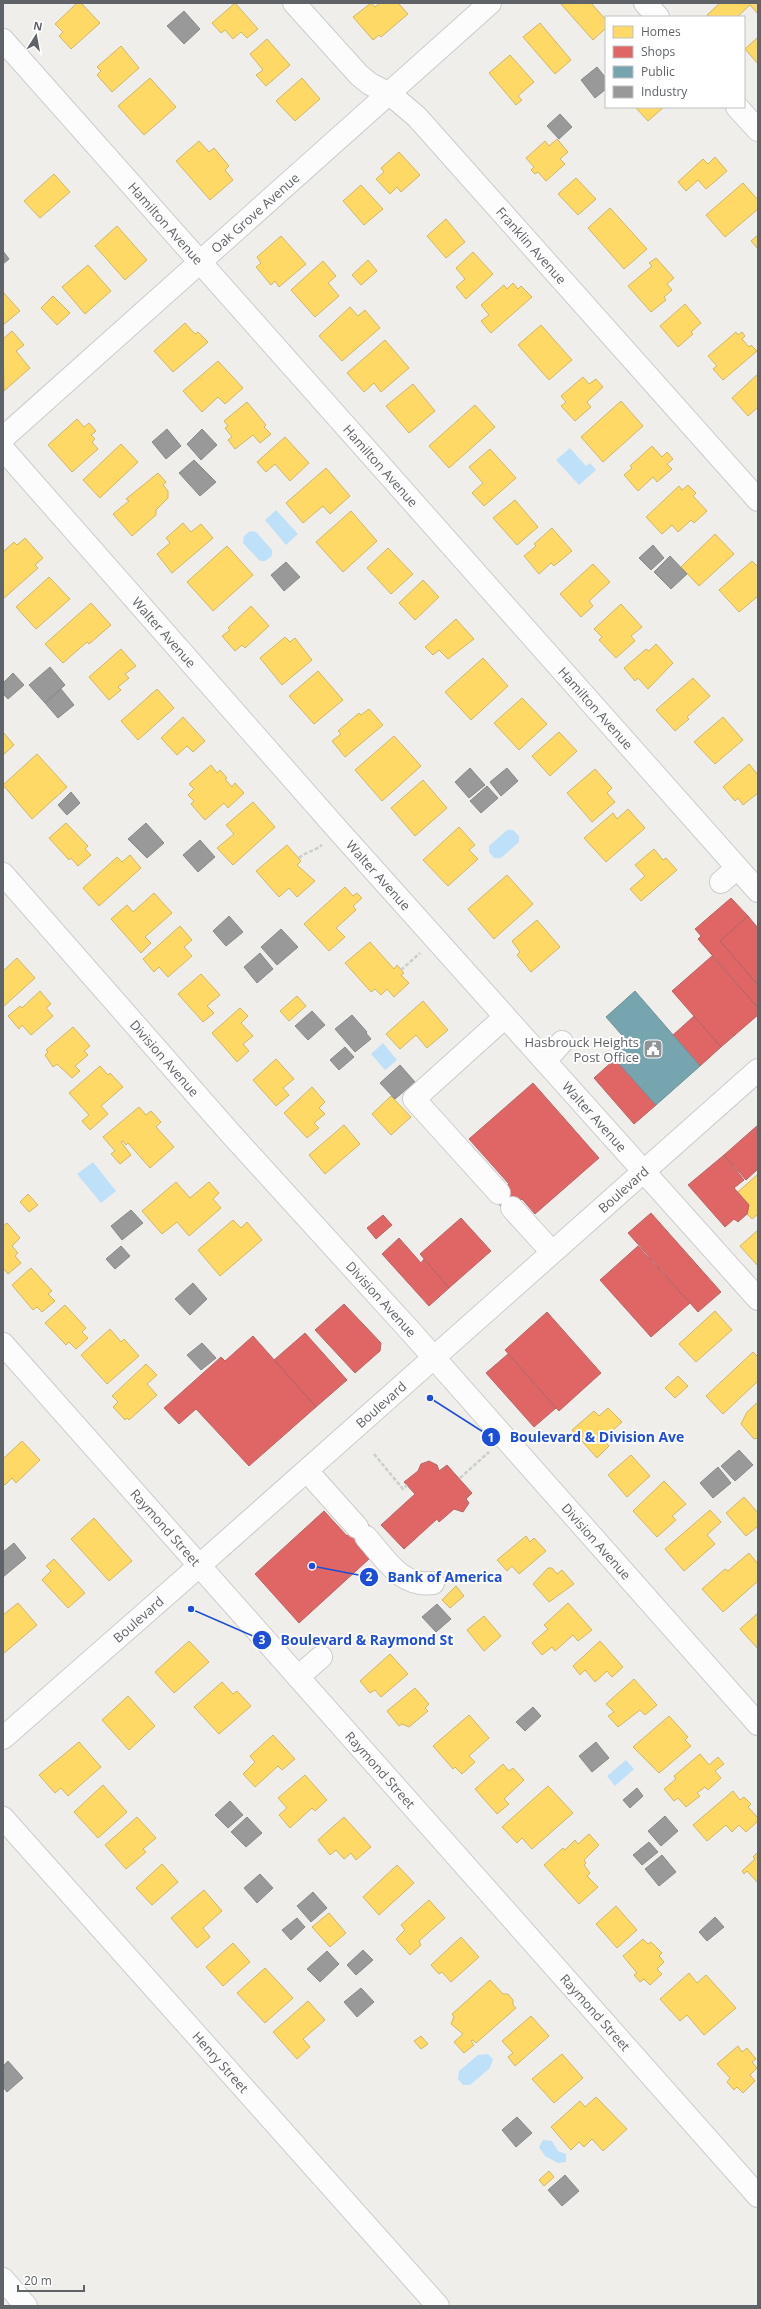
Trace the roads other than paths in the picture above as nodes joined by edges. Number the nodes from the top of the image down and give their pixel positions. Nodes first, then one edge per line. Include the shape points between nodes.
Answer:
1 (294, 3) edge
2 (490, 3) edge
3 (645, 3) edge
4 (657, 16) edge
5 (3, 40) edge
6 (390, 94) junction
7 (738, 108) edge
8 (758, 130) edge
9 (200, 261) junction
10 (3, 438) edge
11 (3, 449) edge
12 (758, 500) edge
13 (737, 868) junction
14 (3, 874) edge
15 (721, 882) dead end
16 (758, 891) edge
17 (505, 1017) junction
18 (562, 1042) dead end
19 (545, 1061) junction
20 (758, 1070) edge
21 (644, 1172) junction
22 (552, 1252) junction
23 (758, 1299) edge
24 (3, 1344) edge
25 (433, 1357) junction
26 (306, 1471) junction
27 (199, 1566) junction
28 (433, 1583) dead end
29 (321, 1657) dead end
30 (298, 1678) junction
31 (758, 1724) edge
32 (3, 1738) edge
33 (3, 1818) edge
34 (758, 2196) edge
35 (3, 2279) edge
36 (26, 2306) edge
37 (438, 2306) edge

1 - 6 street, Franklin Avenue via 359,75
2 - 6 street, Oak Grove Avenue
3 - 4 street
5 - 9 street, Hamilton Avenue
6 - 9 street, Oak Grove Avenue
6 - 12 street, Franklin Avenue via 417,117 489,196
7 - 8 street
9 - 10 street, Oak Grove Avenue
9 - 13 street, Hamilton Avenue
11 - 17 street, Walter Avenue
13 - 15 street
13 - 16 street, Hamilton Avenue
14 - 25 street, Division Avenue via 231,1134
17 - 19 street, Walter Avenue
17 - 22 street via 414,1099
18 - 19 street
19 - 21 street, Walter Avenue
20 - 21 street, Boulevard
21 - 22 street, Boulevard
21 - 23 street, Walter Avenue
22 - 25 street, Boulevard
24 - 27 street, Raymond Street
25 - 26 street, Boulevard
25 - 31 street, Division Avenue
26 - 27 street, Boulevard
26 - 28 street via 401,1576 421,1584
27 - 30 street, Raymond Street
27 - 32 street, Boulevard
29 - 30 street
30 - 34 street, Raymond Street
33 - 37 street, Henry Street
35 - 36 street

